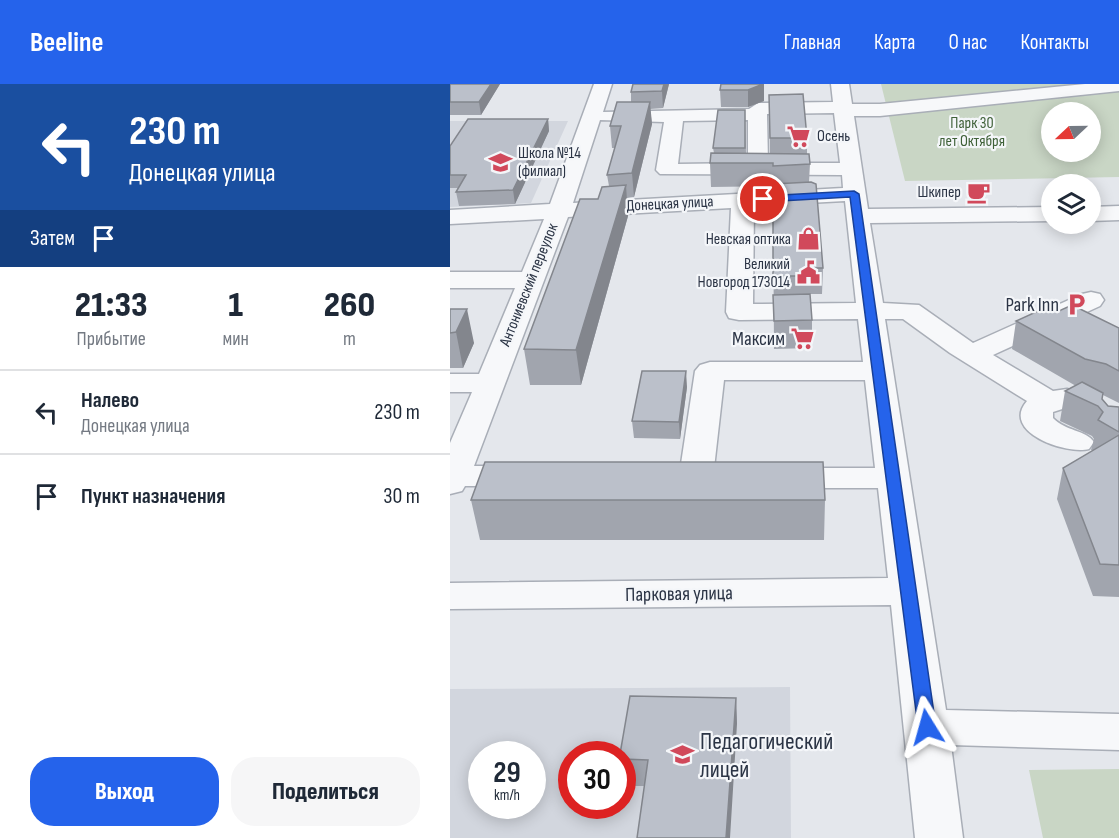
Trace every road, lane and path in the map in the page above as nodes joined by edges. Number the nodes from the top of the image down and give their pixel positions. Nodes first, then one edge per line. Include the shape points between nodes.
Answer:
1 (603, 84) edge
2 (1119, 86) edge
3 (842, 100) edge
4 (758, 114) junction
5 (674, 116) junction
6 (605, 117) dead end
7 (758, 169) junction
8 (854, 193) junction
9 (743, 200) junction
10 (559, 210) junction
11 (1041, 213) edge
12 (1119, 213) edge
13 (1101, 214) edge
14 (450, 216) edge
15 (450, 280) edge
16 (531, 280) junction
17 (1091, 300) dead end
18 (870, 311) junction
19 (971, 354) junction
20 (879, 371) junction
21 (450, 383) edge
22 (490, 383) junction
23 (1048, 401) junction
24 (1095, 404) edge
25 (1078, 442) dead end
26 (557, 476) edge
27 (661, 477) edge
28 (696, 477) junction
29 (451, 478) edge
30 (893, 478) junction
31 (908, 591) junction
32 (450, 596) edge
33 (927, 727) junction
34 (1119, 732) edge
35 (939, 838) edge

1 - 10 street, Антониевский переулок
2 - 3 street via 915,107
3 - 4 street via 758,109
3 - 8 street
4 - 5 street
4 - 7 street
5 - 6 street
5 - 7 street via 667,170
7 - 8 street
8 - 9 street, Донецкая улица
8 - 11 street
8 - 18 street
9 - 10 street, Донецкая улица
9 - 18 street via 739,312
10 - 14 street, Донецкая улица
10 - 16 street, Антониевский переулок
12 - 13 street
15 - 16 street
16 - 22 street, Антониевский переулок
17 - 19 street
18 - 19 street via 909,311
18 - 20 street
19 - 23 street
20 - 28 street via 710,371
20 - 30 street
21 - 22 street
22 - 29 street, Антониевский переулок
23 - 24 street via 1066,398
23 - 25 street via 1038,409 1037,420 1046,432
26 - 29 street
27 - 28 street
28 - 30 street
30 - 31 street
31 - 32 street, Парковая улица
31 - 33 street
33 - 34 street
33 - 35 street

